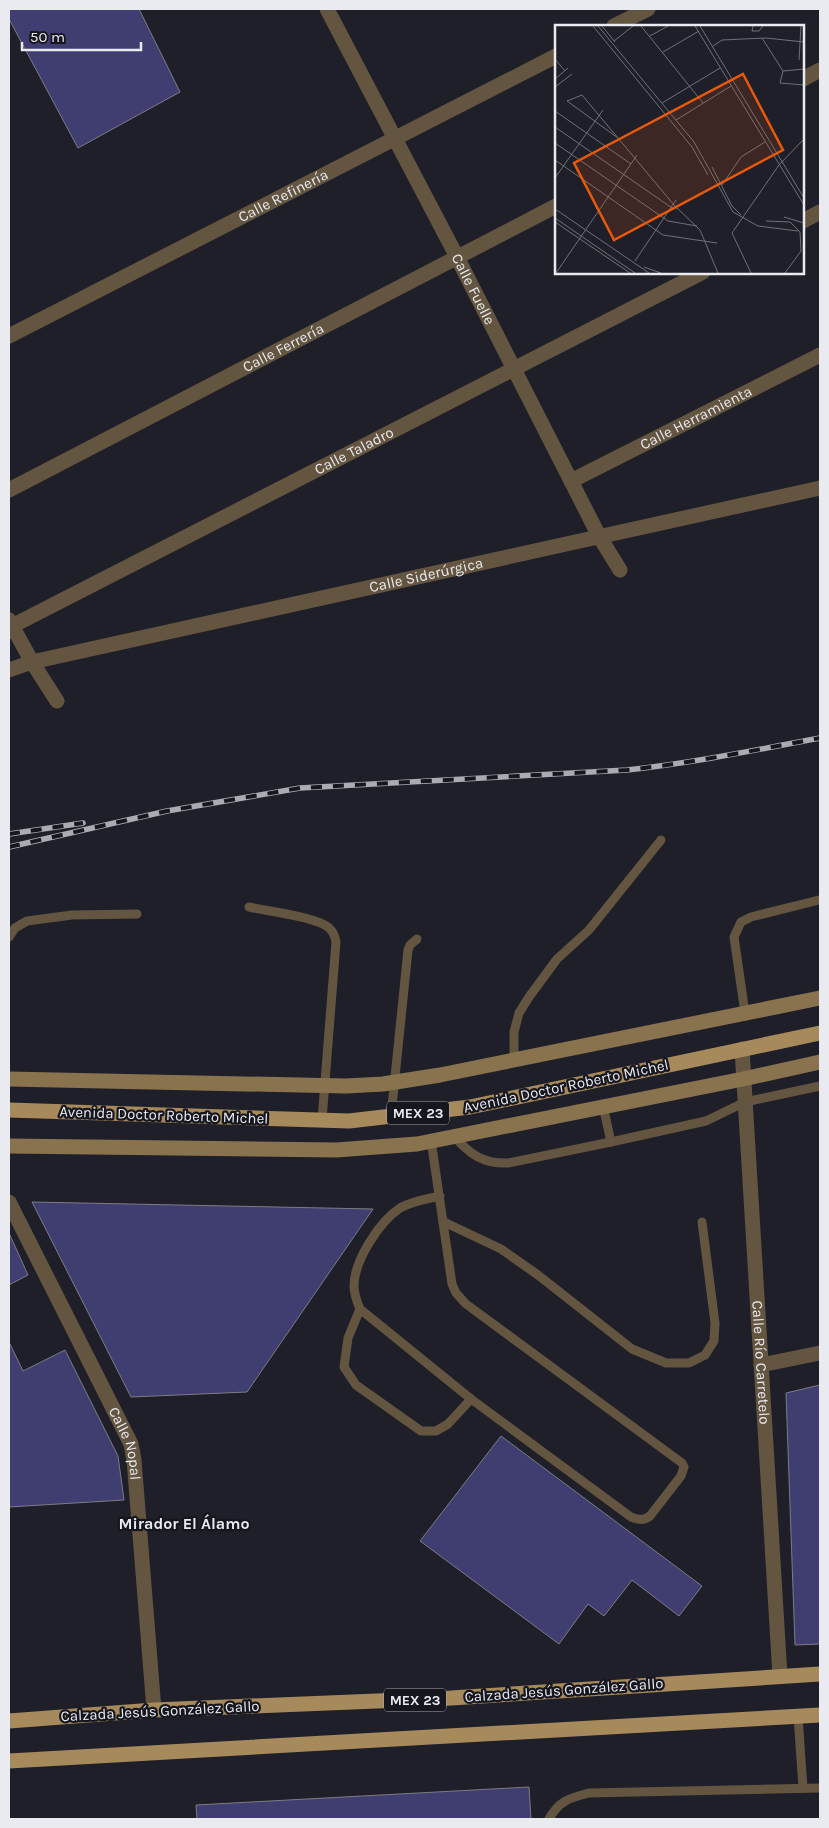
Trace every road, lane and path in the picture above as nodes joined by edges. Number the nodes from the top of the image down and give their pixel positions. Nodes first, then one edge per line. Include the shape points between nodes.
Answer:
1 (327, 9) edge
2 (648, 9) edge
3 (616, 25) edge
4 (555, 57) edge
5 (820, 70) edge
6 (804, 78) edge
7 (394, 138) junction
8 (555, 207) edge
9 (820, 212) edge
10 (804, 220) edge
11 (457, 257) junction
12 (699, 274) edge
13 (9, 336) edge
14 (820, 355) edge
15 (515, 370) junction
16 (571, 481) junction
17 (820, 488) edge
18 (9, 490) edge
19 (599, 536) junction
20 (620, 570) dead end
21 (10, 625) edge
22 (32, 662) junction
23 (9, 670) edge
24 (57, 701) dead end
25 (661, 840) dead end
26 (819, 900) edge
27 (249, 907) dead end
28 (138, 914) dead end
29 (9, 937) edge
30 (417, 939) dead end
31 (820, 998) edge
32 (745, 1013) junction
33 (820, 1033) edge
34 (742, 1050) junction
35 (514, 1060) junction
36 (820, 1062) edge
37 (9, 1079) edge
38 (743, 1079) junction
39 (394, 1082) junction
40 (324, 1085) junction
41 (820, 1086) edge
42 (745, 1102) junction
43 (603, 1106) junction
44 (9, 1110) edge
45 (391, 1116) junction
46 (322, 1120) junction
47 (454, 1136) junction
48 (432, 1140) junction
49 (611, 1142) junction
50 (9, 1146) edge
51 (440, 1196) junction
52 (9, 1202) edge
53 (444, 1222) junction
54 (702, 1222) dead end
55 (360, 1308) junction
56 (820, 1353) edge
57 (761, 1365) junction
58 (471, 1399) junction
59 (820, 1674) edge
60 (780, 1676) junction
61 (154, 1710) junction
62 (820, 1715) edge
63 (798, 1716) junction
64 (9, 1721) edge
65 (9, 1762) edge
66 (803, 1788) junction
67 (820, 1788) edge
68 (549, 1819) edge

1 - 7 street, Calle Fuelle
2 - 3 street
4 - 7 street, Calle Refinería
5 - 6 street
7 - 11 street, Calle Fuelle
7 - 13 street, Calle Refinería
8 - 11 street, Calle Ferrería
9 - 10 street
11 - 15 street, Calle Fuelle
11 - 18 street, Calle Ferrería
12 - 15 street, Calle Taladro
14 - 16 street, Calle Herramienta
15 - 16 street, Calle Fuelle
15 - 21 street, Calle Taladro
16 - 19 street, Calle Fuelle
17 - 19 street, Calle Siderúrgica
19 - 20 street, Calle Fuelle
19 - 22 street, Calle Siderúrgica
21 - 22 street
22 - 23 street, Calle Siderúrgica
22 - 24 street
25 - 35 lane via 589,930 557,959 529,998 514,1032
26 - 32 lane via 751,916 741,922 734,937
27 - 40 lane via 316,922 333,932 336,942
28 - 29 lane via 72,915 27,921 15,928
30 - 39 lane via 408,950
31 - 32 main road
32 - 35 main road
33 - 34 main road, Avenida Doctor Roberto Michel / MEX 23
34 - 38 street, Calle Río Carretelo
34 - 45 main road, Avenida Doctor Roberto Michel / MEX 23 via 470,1107
35 - 39 main road
36 - 38 main road, Avenida Doctor Roberto Michel
37 - 40 main road
38 - 42 street, Calle Río Carretelo
38 - 43 main road, Avenida Doctor Roberto Michel
39 - 40 main road
39 - 45 lane
40 - 46 lane
41 - 42 lane
42 - 49 lane via 706,1121
42 - 57 street, Calle Río Carretelo
43 - 47 main road, Avenida Doctor Roberto Michel
43 - 49 lane
44 - 46 main road, Avenida Doctor Roberto Michel / MEX 23
45 - 46 main road, Avenida Doctor Roberto Michel / MEX 23 via 349,1121
47 - 48 main road, Avenida Doctor Roberto Michel
47 - 49 lane via 474,1156 486,1162 499,1163
48 - 50 main road, Avenida Doctor Roberto Michel via 336,1150
48 - 51 lane
51 - 53 lane
51 - 55 lane via 399,1209 373,1237 359,1264 354,1286
52 - 61 street, Calle Nopal via 131,1444
53 - 54 lane via 501,1249 632,1349 666,1363 689,1363 705,1355 714,1341 715,1323
53 - 58 lane via 452,1284 466,1304 679,1459 683,1472 650,1516 636,1519
55 - 58 lane
55 - 58 lane via 348,1338 344,1367 356,1385 420,1432 436,1431 448,1424
56 - 57 street
57 - 60 street, Calle Río Carretelo
59 - 60 main road, Calzada Jesús González Gallo / MEX 23
60 - 61 main road, Calzada Jesús González Gallo / MEX 23 via 451,1698
61 - 64 main road, Calzada Jesús González Gallo / MEX 23
62 - 63 main road
63 - 65 main road
63 - 66 lane
66 - 67 lane
66 - 68 lane via 588,1793 570,1798 555,1808

